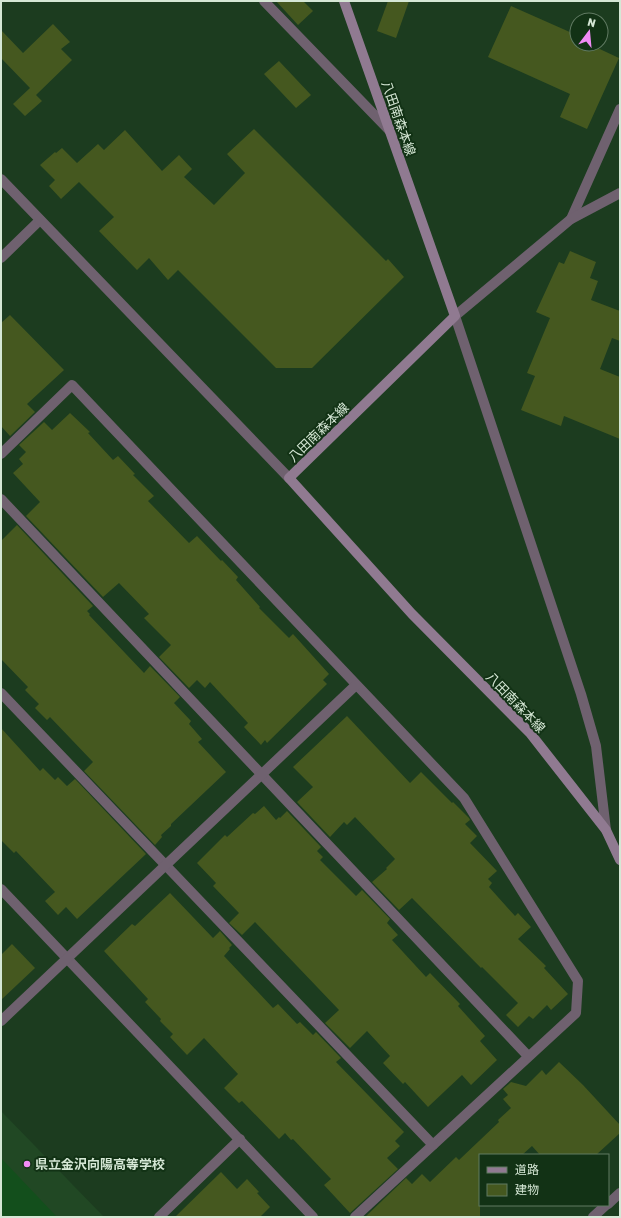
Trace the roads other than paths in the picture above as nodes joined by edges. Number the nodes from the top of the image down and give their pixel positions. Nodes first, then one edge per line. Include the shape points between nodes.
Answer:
1 (264, 1) edge
2 (344, 1) edge
3 (620, 109) edge
4 (390, 132) junction
5 (1, 180) edge
6 (620, 193) edge
7 (571, 219) junction
8 (40, 220) junction
9 (1, 258) edge
10 (455, 316) junction
11 (1, 454) edge
12 (289, 478) junction
13 (1, 500) edge
14 (356, 685) junction
15 (1, 693) edge
16 (262, 774) junction
17 (606, 830) junction
18 (620, 860) edge
19 (165, 865) junction
20 (1, 889) edge
21 (67, 958) junction
22 (1, 1021) edge
23 (528, 1056) junction
24 (240, 1139) junction
25 (432, 1146) junction
26 (620, 1193) edge
27 (609, 1202) edge
28 (605, 1206) edge
29 (159, 1217) edge
30 (313, 1217) edge
31 (355, 1217) edge
32 (592, 1217) edge

1 - 4 street
2 - 4 main road, 八田南森本線
3 - 7 street
4 - 10 main road, 八田南森本線
5 - 8 street
6 - 7 street
7 - 10 street
8 - 9 street
8 - 12 street
10 - 12 main road, 八田南森本線
10 - 17 street via 586,709 596,746
11 - 14 street via 72,385
12 - 17 main road, 八田南森本線 via 412,614 530,733
13 - 16 street
14 - 16 street
14 - 23 street via 464,798 578,981 576,1013
15 - 19 street
16 - 19 street
16 - 23 street
17 - 18 main road, 八田南森本線
19 - 21 street
19 - 25 street
20 - 21 street
21 - 22 street
21 - 24 street
23 - 25 street
24 - 29 street
24 - 30 street
25 - 31 street
26 - 27 street
28 - 32 street

